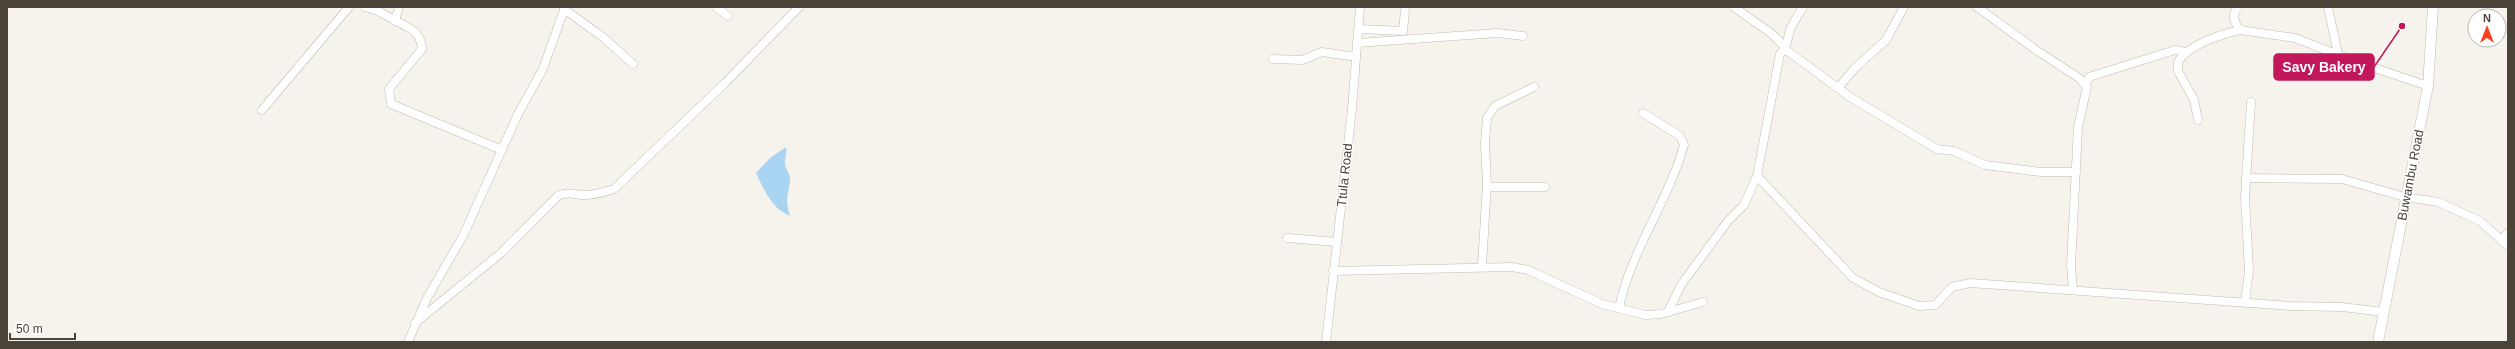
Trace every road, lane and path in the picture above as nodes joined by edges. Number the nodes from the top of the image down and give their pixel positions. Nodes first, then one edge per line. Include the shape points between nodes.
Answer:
1 (349, 7) edge
2 (364, 7) edge
3 (399, 7) edge
4 (716, 7) edge
5 (799, 7) edge
6 (1360, 7) edge
7 (1734, 7) edge
8 (1803, 7) edge
9 (1904, 7) edge
10 (1977, 7) edge
11 (2238, 7) edge
12 (2328, 7) edge
13 (2433, 7) edge
14 (565, 8) edge
15 (1406, 11) dead end
16 (728, 16) dead end
17 (395, 21) junction
18 (1359, 29) junction
19 (2240, 30) junction
20 (1523, 36) dead end
21 (1357, 43) junction
22 (1784, 48) junction
23 (2186, 52) junction
24 (2338, 54) junction
25 (1356, 55) junction
26 (1273, 59) dead end
27 (633, 64) dead end
28 (2086, 84) junction
29 (2428, 86) junction
30 (1534, 87) dead end
31 (1838, 88) junction
32 (2251, 102) dead end
33 (262, 110) dead end
34 (1643, 113) dead end
35 (2198, 120) dead end
36 (502, 150) junction
37 (2076, 172) junction
38 (1757, 176) junction
39 (2246, 178) junction
40 (1487, 187) junction
41 (1545, 187) dead end
42 (2405, 197) junction
43 (2508, 233) edge
44 (1287, 238) dead end
45 (2501, 239) junction
46 (1337, 242) junction
47 (2508, 246) edge
48 (1482, 266) junction
49 (1333, 271) junction
50 (2073, 288) junction
51 (1703, 302) dead end
52 (2251, 303) junction
53 (1619, 308) junction
54 (1668, 312) junction
55 (2384, 312) junction
56 (415, 323) junction
57 (408, 342) edge
58 (1326, 342) edge
59 (2378, 342) edge

1 - 33 street
2 - 17 street via 380,10
3 - 17 street
4 - 16 street
5 - 56 street via 725,83 614,189 597,194 582,195 568,192 559,195 500,254
6 - 18 street, Ttula Road
7 - 22 street via 1772,34
8 - 22 street via 1791,27
9 - 31 street via 1886,40 1855,68
10 - 28 street
11 - 19 street via 2234,12 2234,19
12 - 24 street
13 - 29 street, Buwambu Road
14 - 27 street
14 - 36 street via 543,69
15 - 18 street via 1403,31
17 - 36 street via 415,32 422,41 422,50 389,89 391,104
18 - 21 street, Ttula Road
19 - 23 street via 2223,34
19 - 24 street via 2295,38
20 - 21 street via 1498,33
21 - 25 street, Ttula Road
22 - 31 street
22 - 38 street via 1780,54
23 - 28 street via 2175,50 2089,77
23 - 35 street via 2178,62 2178,71 2194,100
24 - 29 street
25 - 26 street via 1322,52 1302,60
25 - 46 street, Ttula Road
28 - 37 street via 2078,127
29 - 42 street, Buwambu Road
30 - 40 street via 1495,106 1487,118
31 - 37 street via 1937,149 1954,151 1985,165 2041,172
32 - 39 street
34 - 53 street via 1680,136 1684,145 1667,195 1623,287
36 - 56 street via 463,236
37 - 50 street via 2071,274
38 - 50 street via 1853,278 1880,292 1919,306 1935,305 1952,287 1960,284
38 - 54 street via 1744,205 1728,221 1681,285
39 - 42 street via 2342,179
39 - 52 street via 2249,271 2246,301
40 - 41 street
40 - 48 street
42 - 45 street via 2438,202 2455,208 2480,221
42 - 55 street, Buwambu Road
43 - 45 street
44 - 46 street
45 - 47 street
46 - 49 street, Ttula Road
48 - 49 street
48 - 53 street via 1528,270 1584,297
49 - 58 street, Ttula Road
50 - 52 street
51 - 54 street
52 - 55 street via 2342,307
53 - 54 street via 1649,315
55 - 59 street, Buwambu Road
56 - 57 street

